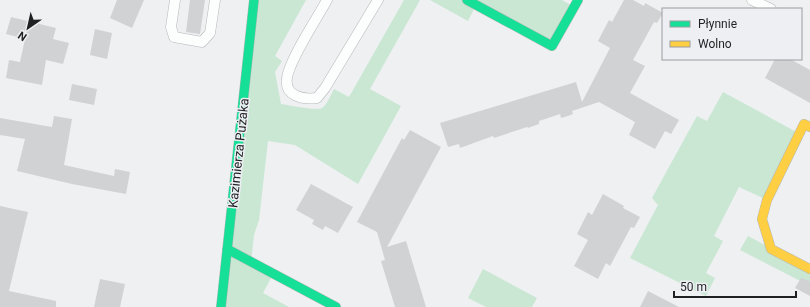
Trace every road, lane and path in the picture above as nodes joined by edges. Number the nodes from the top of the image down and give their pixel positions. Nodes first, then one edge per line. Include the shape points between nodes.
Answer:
1 (175, 0) edge
2 (215, 0) edge
3 (254, 0) edge
4 (327, 0) edge
5 (378, 0) edge
6 (467, 0) edge
7 (578, 0) edge
8 (752, 0) edge
9 (769, 8) edge
10 (810, 127) edge
11 (227, 250) junction
12 (810, 269) edge
13 (221, 307) edge
14 (336, 307) edge

1 - 2 lane via 171,28 174,37 202,42 210,33
3 - 11 street, Kazimierza Pużaka
4 - 5 lane via 291,64 286,78 289,90 294,96 317,98
6 - 7 street via 552,46
8 - 9 lane
10 - 12 street via 804,124 766,200 762,219 771,249
11 - 13 street, Kazimierza Pużaka
11 - 14 street

